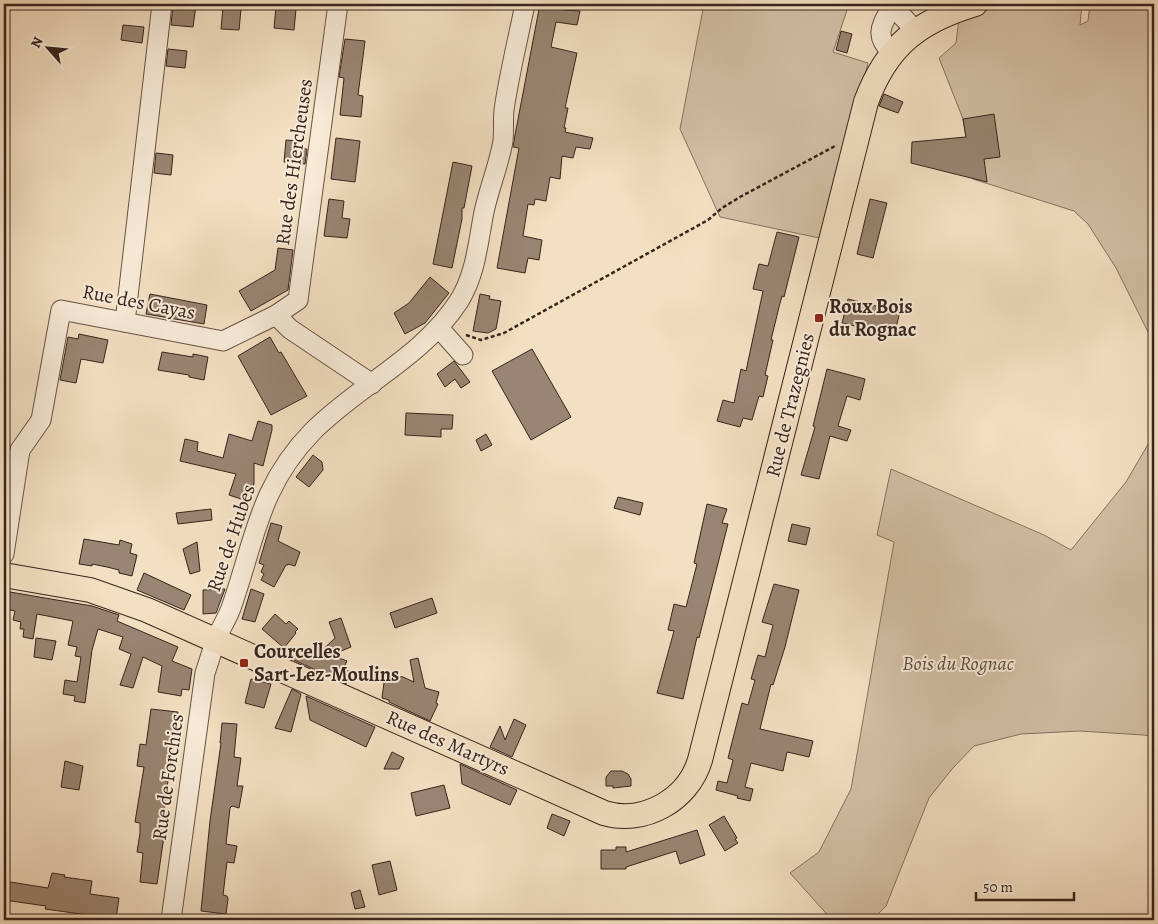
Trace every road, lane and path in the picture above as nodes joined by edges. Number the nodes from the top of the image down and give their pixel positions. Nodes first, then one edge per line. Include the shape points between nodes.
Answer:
1 (162, 4) edge
2 (338, 4) edge
3 (525, 4) edge
4 (975, 4) edge
5 (890, 7) edge
6 (916, 31) junction
7 (892, 54) junction
8 (856, 142) junction
9 (276, 315) junction
10 (125, 322) junction
11 (441, 325) junction
12 (463, 355) dead end
13 (372, 384) junction
14 (4, 554) edge
15 (4, 575) edge
16 (216, 640) junction
17 (680, 793) joint
18 (172, 920) edge

1 - 10 street
2 - 9 street, Rue des Hiercheuses via 298,300
3 - 11 street, Rue de Hubes via 504,111 503,140 484,210 477,252 467,286
4 - 6 main road, Rue de Trazegnies via 944,14
5 - 6 street
5 - 7 street via 880,34
6 - 7 main road, Rue de Trazegnies
7 - 8 main road, Rue de Trazegnies via 870,91
8 - 11 path via 848,140 740,197 708,220 504,333 481,340
8 - 17 main road, Rue de Trazegnies via 702,754 697,771
9 - 10 street, Rue des Cayas via 223,341
9 - 13 street via 290,329
10 - 14 street, Rue des Cayas via 61,310 40,420 20,450
11 - 12 street
11 - 13 street, Rue de Hubes via 421,346
13 - 16 street, Rue de Hubes via 313,431 292,453 275,479
15 - 16 main road, Rue des Martyrs via 90,590
16 - 17 main road, Rue des Martyrs via 604,813 644,814 665,805
16 - 18 street, Rue de Forchies via 205,673

